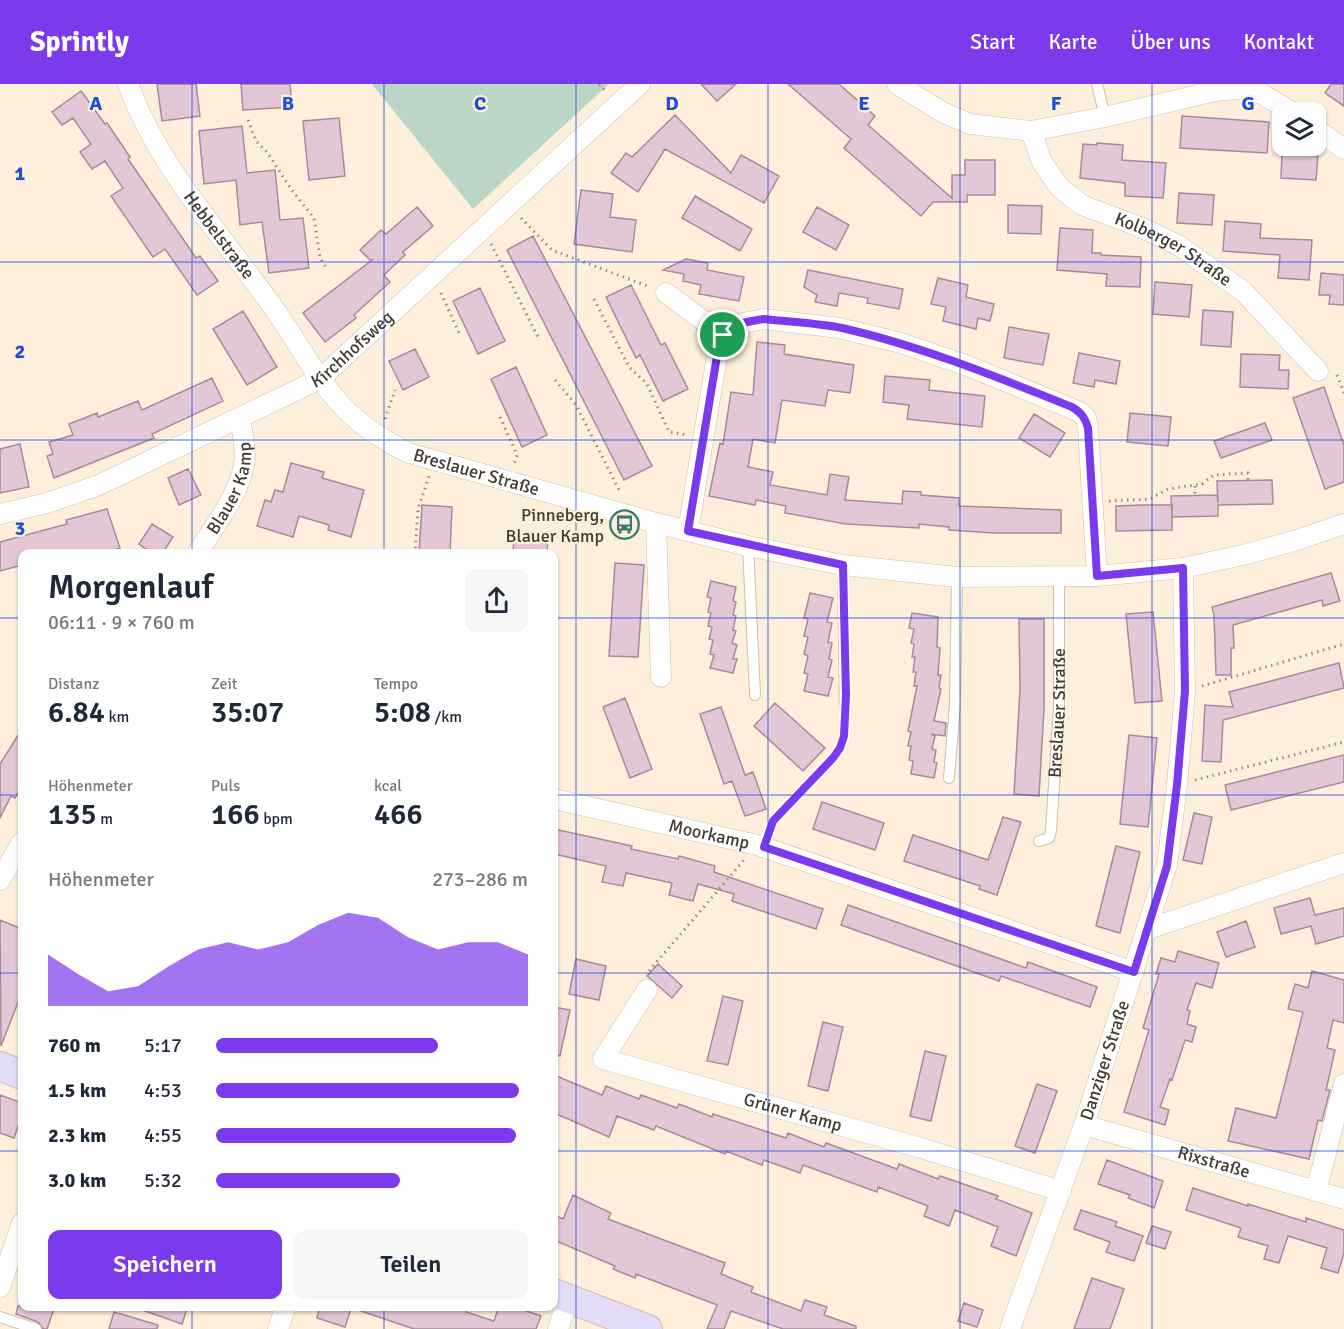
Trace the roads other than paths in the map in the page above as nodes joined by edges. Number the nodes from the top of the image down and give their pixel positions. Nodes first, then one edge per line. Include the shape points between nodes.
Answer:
1 (128, 84) edge
2 (640, 84) edge
3 (897, 84) edge
4 (1097, 84) edge
5 (1275, 102) edge
6 (1105, 117) junction
7 (1031, 131) junction
8 (1326, 136) edge
9 (1344, 149) edge
10 (666, 293) road end
11 (723, 335) junction
12 (1317, 371) dead end
13 (320, 379) junction
14 (240, 418) junction
15 (0, 514) edge
16 (656, 523) junction
17 (1344, 524) edge
18 (688, 531) junction
19 (748, 546) junction
20 (200, 549) edge
21 (843, 565) junction
22 (1183, 568) junction
23 (1059, 576) junction
24 (1097, 576) junction
25 (957, 577) junction
26 (661, 677) dead end
27 (755, 695) dead end
28 (845, 720) road end
29 (949, 778) dead end
30 (558, 800) edge
31 (1039, 841) dead end
32 (18, 849) edge
33 (1344, 863) edge
34 (0, 880) edge
35 (1148, 928) junction
36 (1134, 972) junction
37 (647, 990) dead end
38 (0, 1066) edge
39 (18, 1073) edge
40 (1344, 1084) edge
41 (1084, 1125) junction
42 (1061, 1191) junction
43 (1316, 1191) junction
44 (1344, 1199) edge
45 (18, 1235) edge
46 (0, 1287) edge
47 (561, 1296) edge
48 (284, 1311) edge
49 (0, 1317) edge
50 (36, 1329) edge
51 (278, 1329) edge
52 (558, 1329) edge
53 (648, 1329) edge
54 (1010, 1329) edge

1 - 13 street, Hebbelstraße via 170,166
2 - 13 street, Kirchhofsweg
3 - 7 street via 970,124
4 - 6 lane
5 - 6 street via 1262,94 1237,89
6 - 7 street
7 - 12 street, Kolberger Straße via 1042,162 1060,188 1082,205 1140,227 1197,258 1244,292
8 - 9 street
10 - 11 street
11 - 18 street
11 - 24 street via 738,324 764,319 840,328 945,358 1080,412 1088,428
13 - 14 street, Kirchhofsweg
13 - 16 street, Breslauer Straße via 378,438 409,453
14 - 15 street, Kirchhofsweg via 99,485
14 - 20 street, Blauer Kamp via 245,449 239,482
16 - 18 street, Breslauer Straße
16 - 26 street
17 - 22 street, Breslauer Straße via 1247,554
18 - 19 street, Breslauer Straße
19 - 21 street, Breslauer Straße
19 - 27 lane
21 - 25 street, Breslauer Straße
21 - 28 lane
22 - 24 street, Breslauer Straße
22 - 35 street, Danziger Straße via 1185,691 1177,785 1167,866
23 - 24 street, Breslauer Straße
23 - 25 street, Breslauer Straße
23 - 31 lane, Breslauer Straße via 1059,707 1051,831 1049,838
25 - 29 lane via 955,704
30 - 36 street, Moorkamp via 760,846
32 - 34 street
33 - 35 street
35 - 36 street, Danziger Straße
36 - 41 street, Danziger Straße
37 - 42 street, Grüner Kamp via 603,1059
38 - 39 street
40 - 43 street
41 - 42 street, Danziger Straße
41 - 43 street, Rixstraße
42 - 54 street, Danziger Straße
43 - 44 street, Rixstraße
45 - 46 street
47 - 52 street
47 - 53 street
48 - 51 street
49 - 50 lane

